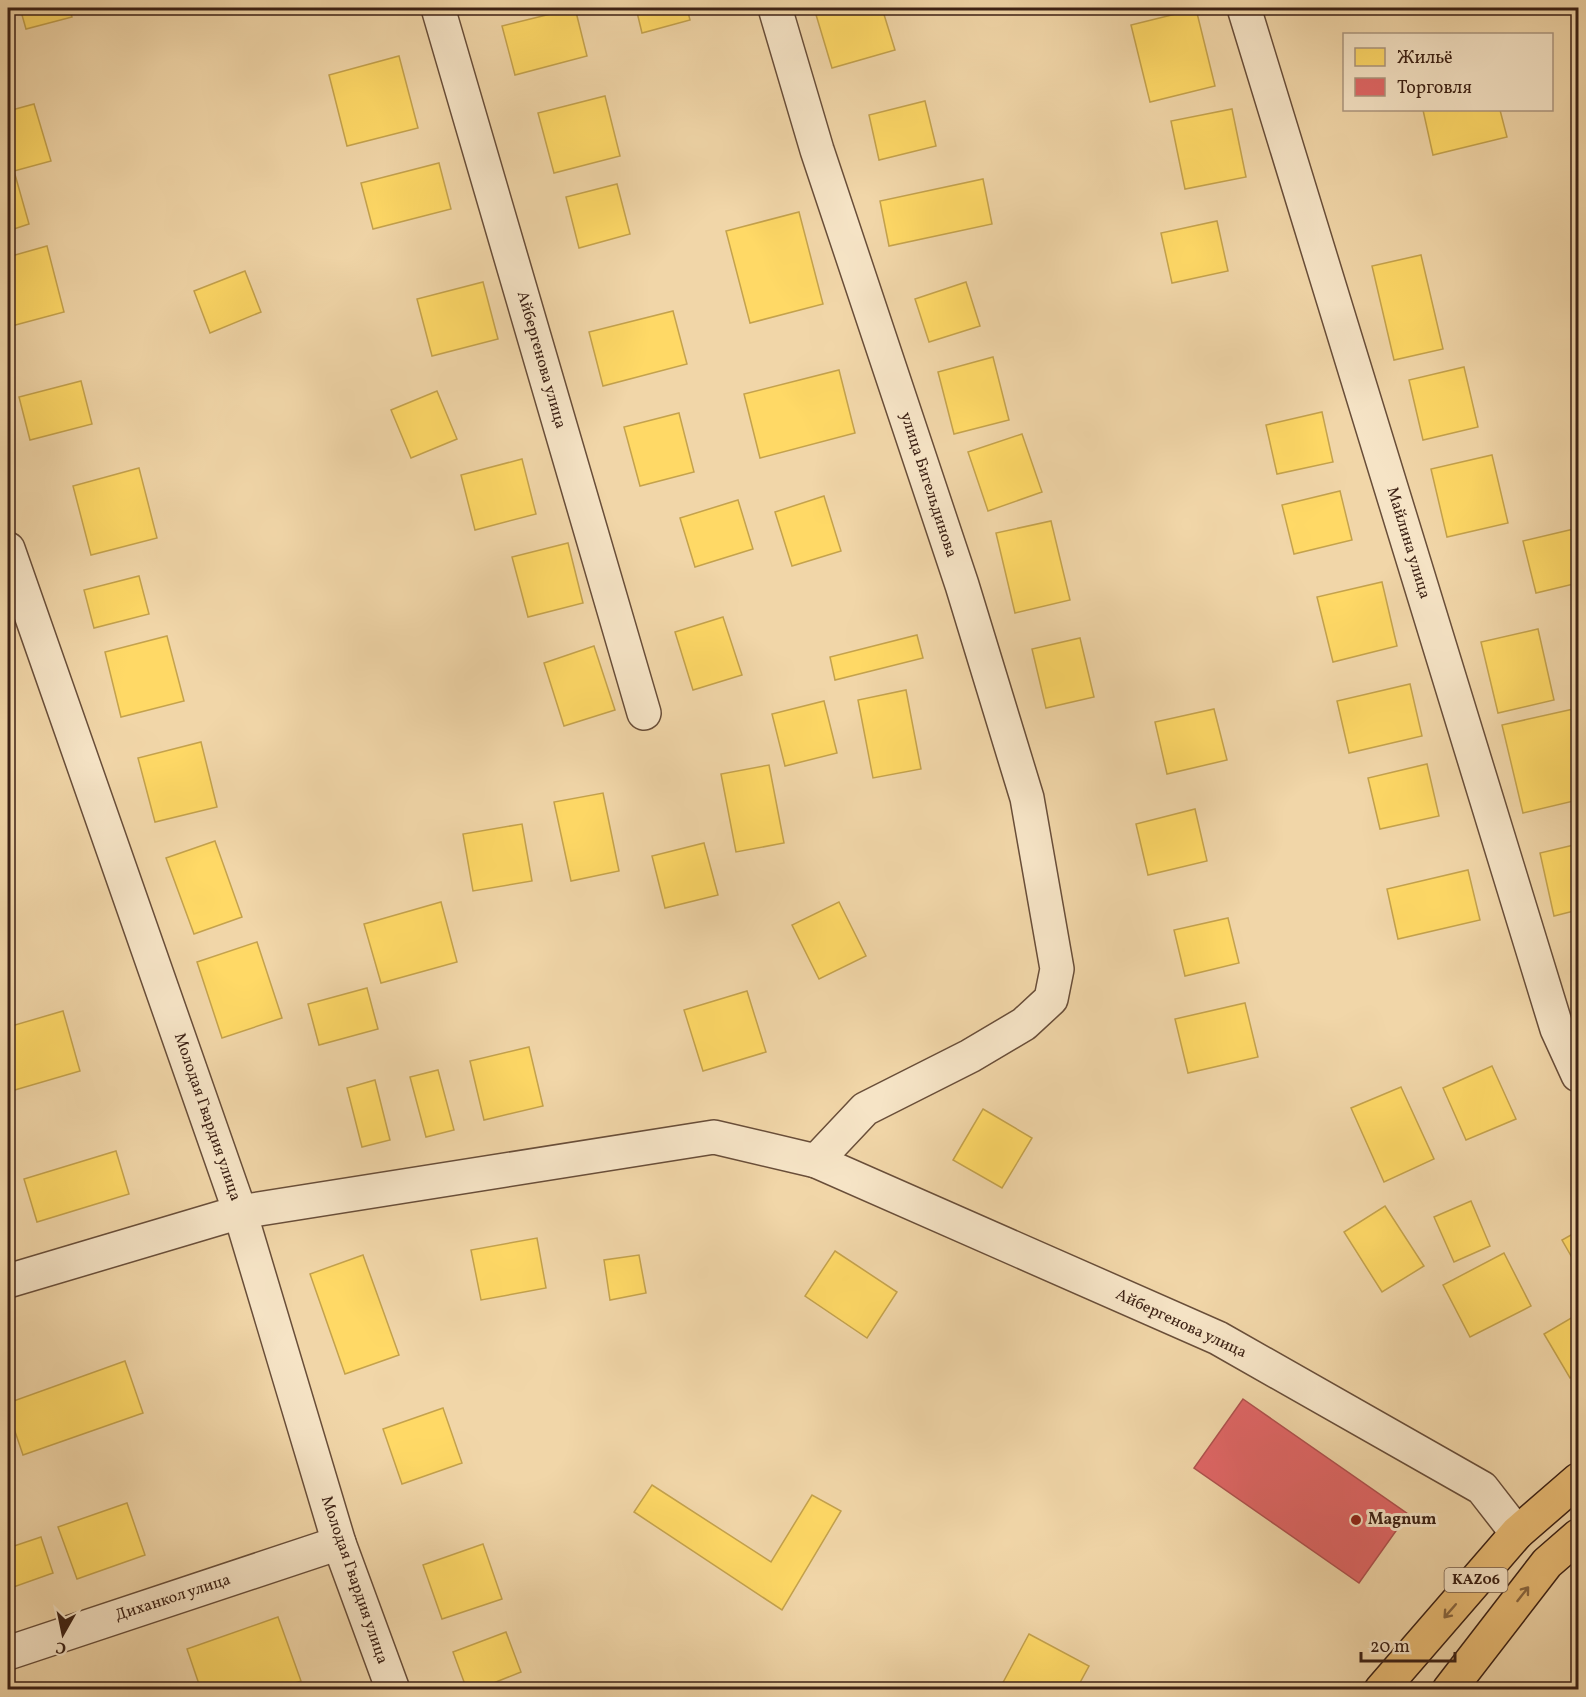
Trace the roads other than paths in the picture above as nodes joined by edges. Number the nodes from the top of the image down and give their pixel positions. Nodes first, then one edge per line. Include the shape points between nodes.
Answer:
1 (438, 8) edge
2 (775, 8) edge
3 (1244, 8) edge
4 (8, 549) edge
5 (644, 712) dead end
6 (1578, 1075) edge
7 (816, 1161) junction
8 (240, 1212) junction
9 (8, 1281) edge
10 (1578, 1480) edge
11 (1517, 1533) junction
12 (1578, 1536) edge
13 (339, 1543) junction
14 (8, 1653) edge
15 (393, 1689) edge
16 (1381, 1689) edge
17 (1449, 1689) edge

1 - 5 street, Айбергенова улица
2 - 7 street, улица Бигельдинова via 817,150 962,585 1028,798 1057,969 1051,999 1024,1024 970,1056 865,1108
3 - 6 street, Майлина улица via 1557,1029
4 - 8 street, Молодая Гвардия улица
7 - 8 street, Айбергенова улица via 714,1137
7 - 11 street, Айбергенова улица via 1218,1338 1482,1488
8 - 9 street
8 - 13 street, Молодая Гвардия улица
10 - 11 highway, KАZ06
11 -> 16 highway, KАZ06
17 -> 12 highway, KАZ06 via 1547,1563
13 - 14 street, Диханкол улица
13 - 15 street, Молодая Гвардия улица

